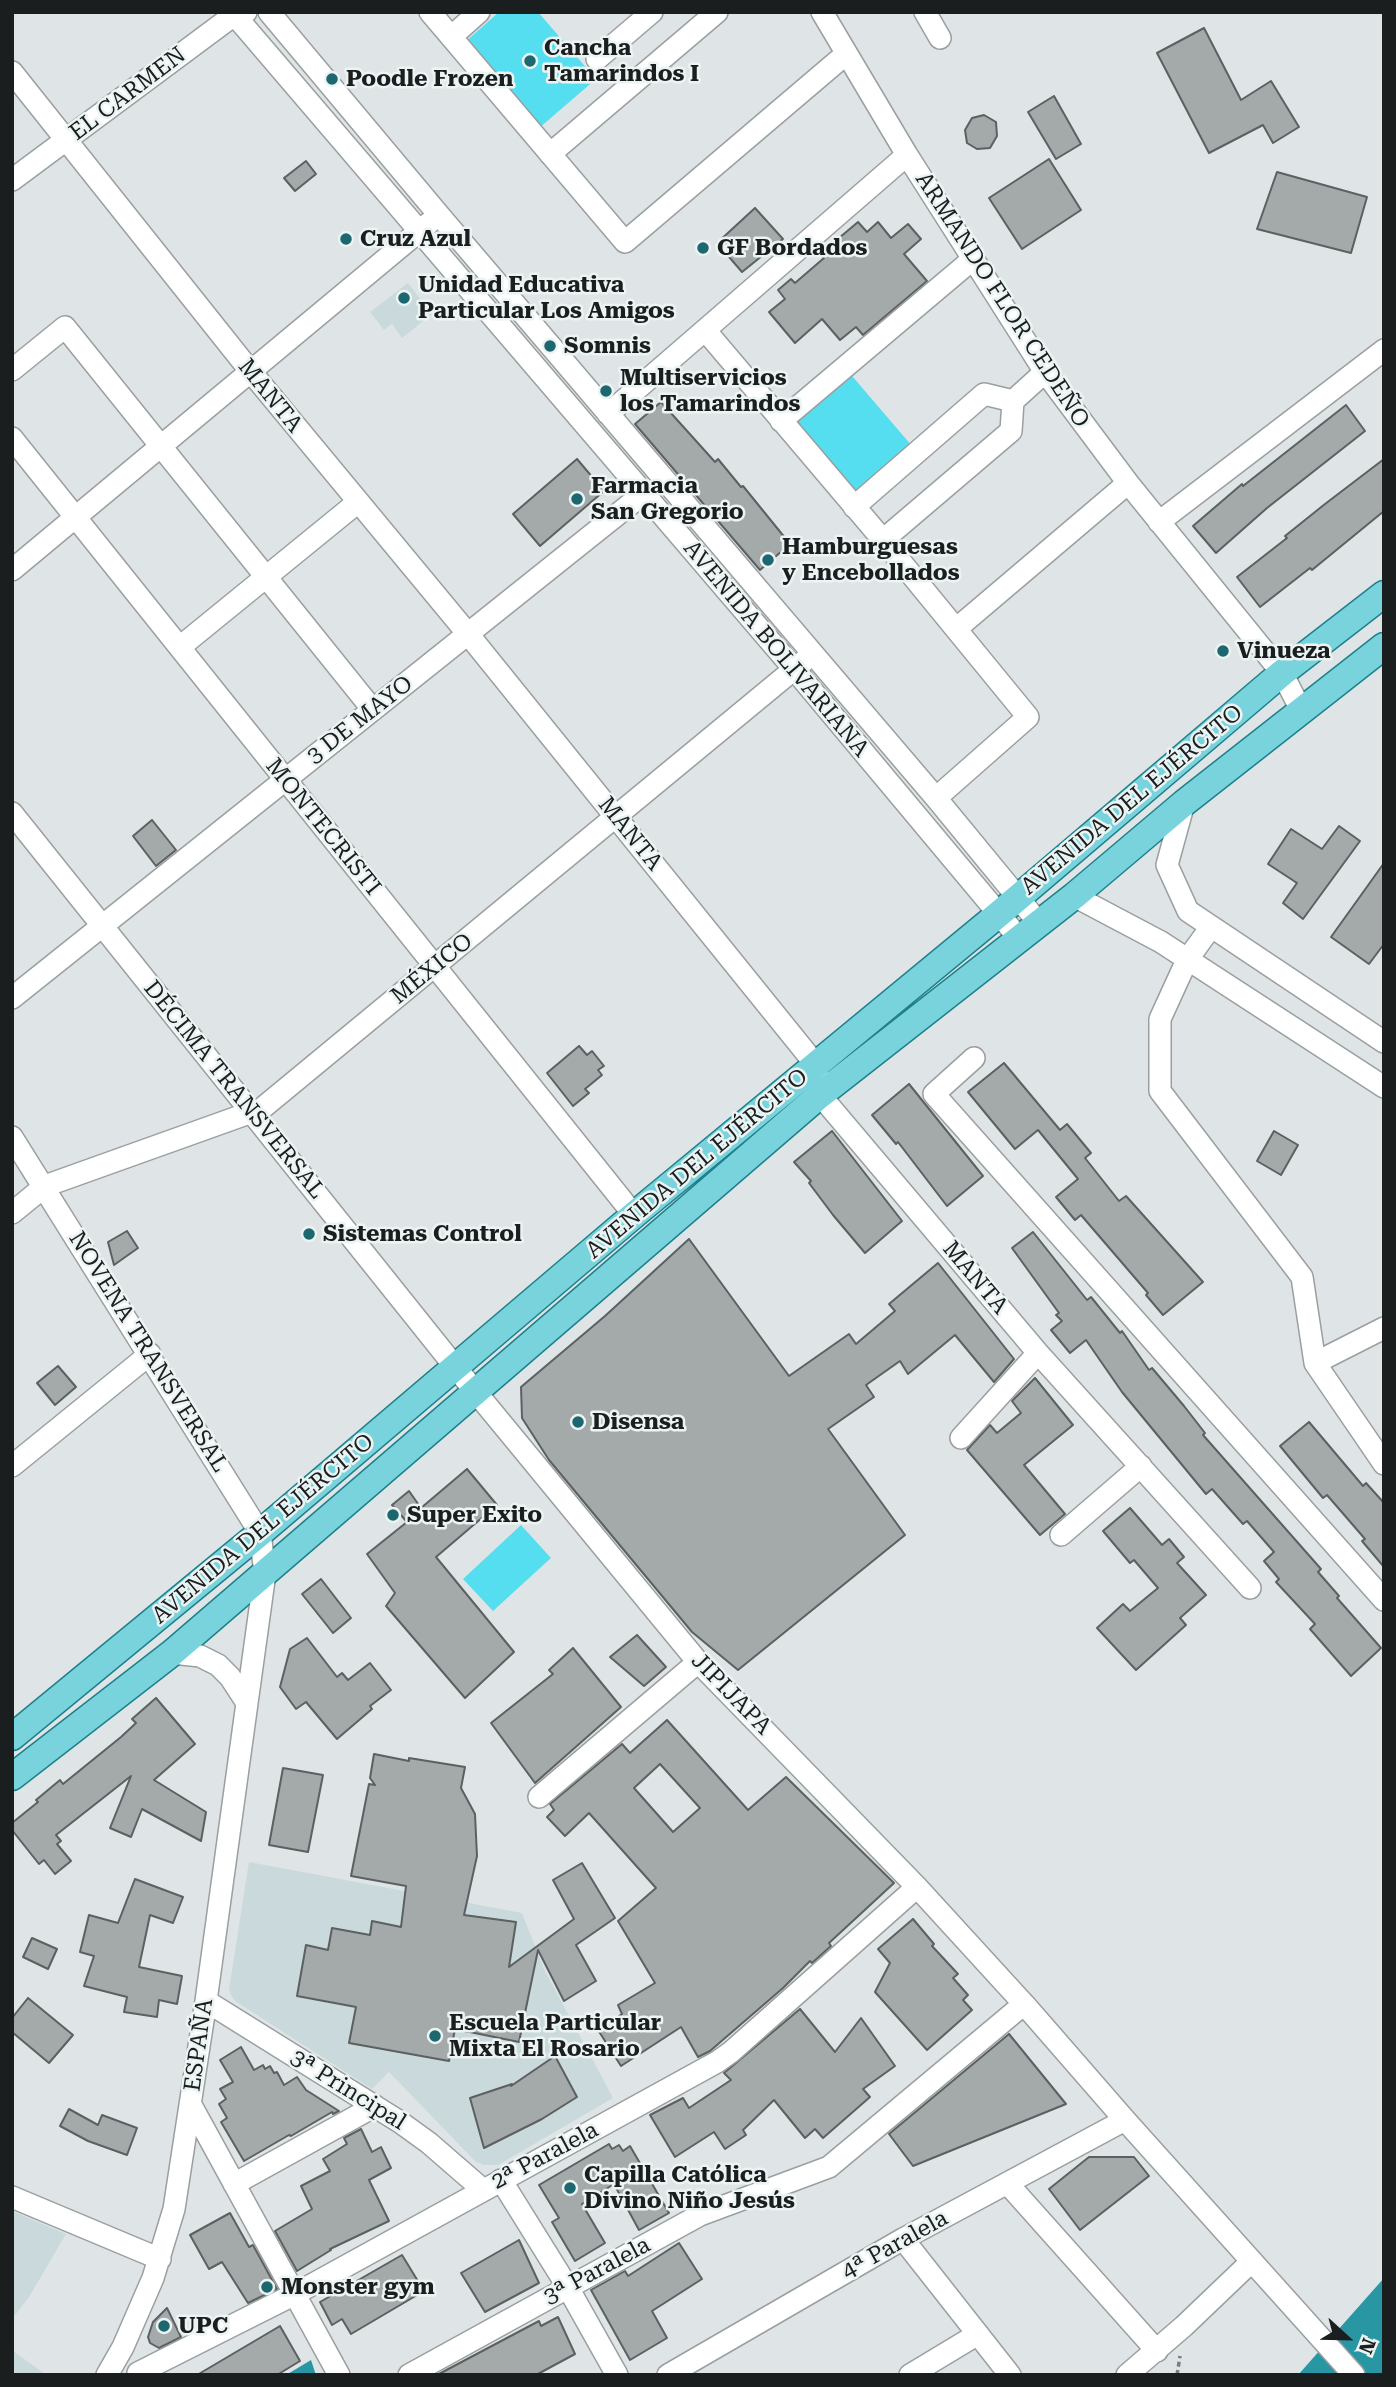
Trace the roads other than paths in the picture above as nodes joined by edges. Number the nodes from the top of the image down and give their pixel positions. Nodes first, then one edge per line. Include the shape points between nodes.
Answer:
1 (269, 12) edge
2 (430, 12) edge
3 (479, 12) edge
4 (652, 12) edge
5 (717, 12) edge
6 (822, 12) edge
7 (925, 12) edge
8 (237, 13) edge
9 (451, 37) junction
10 (940, 38) dead end
11 (846, 54) junction
12 (597, 59) dead end
13 (12, 72) edge
14 (66, 140) junction
15 (550, 154) junction
16 (907, 155) junction
17 (12, 180) edge
18 (439, 215) junction
19 (419, 232) junction
20 (973, 260) junction
21 (705, 330) junction
22 (1384, 350) edge
23 (12, 370) edge
24 (251, 372) junction
25 (1045, 372) junction
26 (1013, 401) junction
27 (608, 414) junction
28 (781, 421) junction
29 (12, 438) edge
30 (162, 446) junction
31 (1128, 484) junction
32 (643, 494) junction
33 (358, 502) junction
34 (854, 507) junction
35 (76, 518) junction
36 (1159, 522) junction
37 (883, 540) junction
38 (12, 570) edge
39 (266, 576) junction
40 (1384, 594) edge
41 (956, 629) junction
42 (468, 635) junction
43 (1384, 646) edge
44 (180, 647) junction
45 (813, 653) junction
46 (794, 669) junction
47 (1282, 673) junction
48 (373, 710) junction
49 (1301, 710) junction
50 (285, 779) junction
51 (936, 798) junction
52 (1184, 803) junction
53 (12, 813) edge
54 (616, 817) junction
55 (1074, 896) junction
56 (1009, 905) junction
57 (103, 926) junction
58 (1211, 927) junction
59 (1028, 930) junction
60 (1187, 960) junction
61 (435, 966) junction
62 (12, 998) edge
63 (1384, 1042) edge
64 (974, 1058) dead end
65 (816, 1065) junction
66 (1384, 1087) edge
67 (820, 1095) junction
68 (253, 1114) junction
69 (12, 1137) edge
70 (45, 1186) junction
71 (12, 1213) edge
72 (635, 1215) junction
73 (1384, 1328) edge
74 (1038, 1353) junction
75 (150, 1354) junction
76 (1315, 1363) junction
77 (456, 1368) junction
78 (476, 1392) junction
79 (961, 1437) dead end
80 (1384, 1464) edge
81 (12, 1466) edge
82 (1140, 1466) junction
83 (260, 1532) junction
84 (1061, 1535) dead end
85 (265, 1573) junction
86 (1250, 1588) dead end
87 (1384, 1600) edge
88 (172, 1653) junction
89 (698, 1662) junction
90 (247, 1703) junction
91 (12, 1737) edge
92 (12, 1777) edge
93 (539, 1797) dead end
94 (917, 1887) junction
95 (206, 2001) junction
96 (1024, 2004) junction
97 (191, 2105) junction
98 (375, 2106) junction
99 (1125, 2120) junction
100 (234, 2184) junction
101 (492, 2185) junction
102 (1008, 2185) junction
103 (12, 2197) edge
104 (903, 2239) junction
105 (160, 2259) junction
106 (1251, 2262) junction
107 (568, 2286) junction
108 (295, 2294) junction
109 (978, 2334) junction
110 (123, 2347) junction
111 (1157, 2351) junction
112 (139, 2374) edge
113 (107, 2375) edge
114 (339, 2375) edge
115 (409, 2375) edge
116 (617, 2375) edge
117 (668, 2375) edge
118 (910, 2375) edge
119 (1010, 2375) edge
120 (1127, 2375) edge
121 (1354, 2375) edge

1 - 18 street, AVENIDA BOLIVARIANA
2 - 9 street
3 - 9 street
4 - 12 street
5 - 15 street
6 - 11 street, ARMANDO FLOR CEDEÑO
7 - 10 street
8 - 14 street, EL CARMEN
8 - 19 street, AVENIDA BOLIVARIANA
9 - 15 street
11 - 15 street via 625,242
11 - 16 street, ARMANDO FLOR CEDEÑO
13 - 14 street, MANTA
14 - 17 street, EL CARMEN
14 - 24 street, MANTA
16 - 20 street, ARMANDO FLOR CEDEÑO
16 - 21 street
18 - 19 street
18 - 27 street, AVENIDA BOLIVARIANA
19 - 24 street
19 - 32 street, AVENIDA BOLIVARIANA
20 - 25 street, ARMANDO FLOR CEDEÑO
20 - 28 street
21 - 27 street
21 - 28 street
22 - 36 street
23 - 30 street via 65,327
24 - 30 street
24 - 33 street, MANTA
25 - 26 street
25 - 31 street, ARMANDO FLOR CEDEÑO
26 - 34 street via 984,394
26 - 37 street via 1011,431
27 - 45 street, AVENIDA BOLIVARIANA
28 - 34 street
29 - 35 street, MONTECRISTI
30 - 35 street
30 - 39 street
31 - 36 street, ARMANDO FLOR CEDEÑO
31 - 41 street
32 - 42 street, 3 DE MAYO
32 - 46 street, AVENIDA BOLIVARIANA
33 - 39 street
33 - 42 street, MANTA
34 - 37 street
35 - 38 street
35 - 44 street, MONTECRISTI
36 - 47 street, ARMANDO FLOR CEDEÑO
37 - 41 street
39 - 44 street
39 - 48 street
40 - 47 main road, AVENIDA DEL EJÉRCITO
41 - 51 street via 1028,717
42 - 48 street, 3 DE MAYO
42 - 54 street, MANTA
43 - 49 main road, AVENIDA DEL EJÉRCITO
44 - 50 street, MONTECRISTI
45 - 46 street, MÉXICO
45 - 51 street, AVENIDA BOLIVARIANA
46 - 54 street, MÉXICO
46 - 56 street, AVENIDA BOLIVARIANA
47 - 49 street, ARMANDO FLOR CEDEÑO
47 - 56 main road, AVENIDA DEL EJÉRCITO
48 - 50 street, 3 DE MAYO
49 - 52 main road, AVENIDA DEL EJÉRCITO
50 - 57 street, 3 DE MAYO
50 - 61 street, MONTECRISTI
51 - 56 street, AVENIDA BOLIVARIANA
52 - 55 main road, AVENIDA DEL EJÉRCITO
52 - 58 street via 1167,865 1188,911
53 - 57 street, DÉCIMA TRANSVERSAL
54 - 61 street, MÉXICO
54 - 65 street, MANTA
55 - 59 main road, AVENIDA DEL EJÉRCITO
55 - 60 street
56 - 59 street, AVENIDA BOLIVARIANA
56 - 65 main road, AVENIDA DEL EJÉRCITO
57 - 62 street, 3 DE MAYO
57 - 68 street, DÉCIMA TRANSVERSAL
58 - 60 street
58 - 63 street
59 - 67 main road, AVENIDA DEL EJÉRCITO
60 - 66 street
60 - 76 street via 1160,1019 1160,1091 1302,1277
61 - 68 street, MÉXICO
61 - 72 street, MONTECRISTI
64 - 87 street via 934,1094
65 - 67 street
65 - 72 main road, AVENIDA DEL EJÉRCITO
67 - 74 street, MANTA
67 - 78 main road, AVENIDA DEL EJÉRCITO
68 - 70 street, MÉXICO
68 - 77 street, DÉCIMA TRANSVERSAL
69 - 70 street, NOVENA TRANSVERSAL
70 - 71 street, MÉXICO
70 - 75 street, NOVENA TRANSVERSAL
72 - 77 main road, AVENIDA DEL EJÉRCITO
73 - 76 street
74 - 79 street
74 - 82 street, MANTA
75 - 81 street
75 - 83 street, NOVENA TRANSVERSAL
76 - 80 street
77 - 78 street, JIPIJAPA
77 - 83 main road, AVENIDA DEL EJÉRCITO
78 - 85 main road, AVENIDA DEL EJÉRCITO
78 - 89 street, JIPIJAPA
82 - 84 street
82 - 86 street, MANTA
83 - 85 street, NOVENA TRANSVERSAL
83 - 91 main road, AVENIDA DEL EJÉRCITO
85 - 88 main road, AVENIDA DEL EJÉRCITO
85 - 90 street, ESPAÑA
88 - 90 street via 200,1656 218,1665
88 - 92 main road, AVENIDA DEL EJÉRCITO
89 - 93 street
89 - 94 street, JIPIJAPA
90 - 95 street, ESPAÑA
94 - 96 street, JIPIJAPA
94 - 101 street, 2ª Paralela via 731,2052
95 - 97 street, ESPAÑA
95 - 98 street, 3ª Principal
96 - 99 street, JIPIJAPA
96 - 107 street, 3ª Paralela via 829,2167 700,2216
97 - 100 street
97 - 105 street, ESPAÑA via 176,2198
98 - 100 street
98 - 101 street, 3ª Principal
99 - 102 street, 4ª Paralela
99 - 106 street, JIPIJAPA
100 - 108 street
101 - 107 street, 3ª Principal
101 - 108 street, 2ª Paralela
102 - 104 street, 4ª Paralela
102 - 111 street
103 - 105 street
104 - 109 street
104 - 117 street, 4ª Paralela
105 - 110 street, ESPAÑA
106 - 111 street
106 - 121 street, JIPIJAPA
107 - 115 street, 3ª Paralela
107 - 116 street, 3ª Principal
108 - 112 street, 2ª Paralela
108 - 114 street
109 - 118 street
109 - 119 street
110 - 112 street
110 - 113 street, ESPAÑA
111 - 120 street

